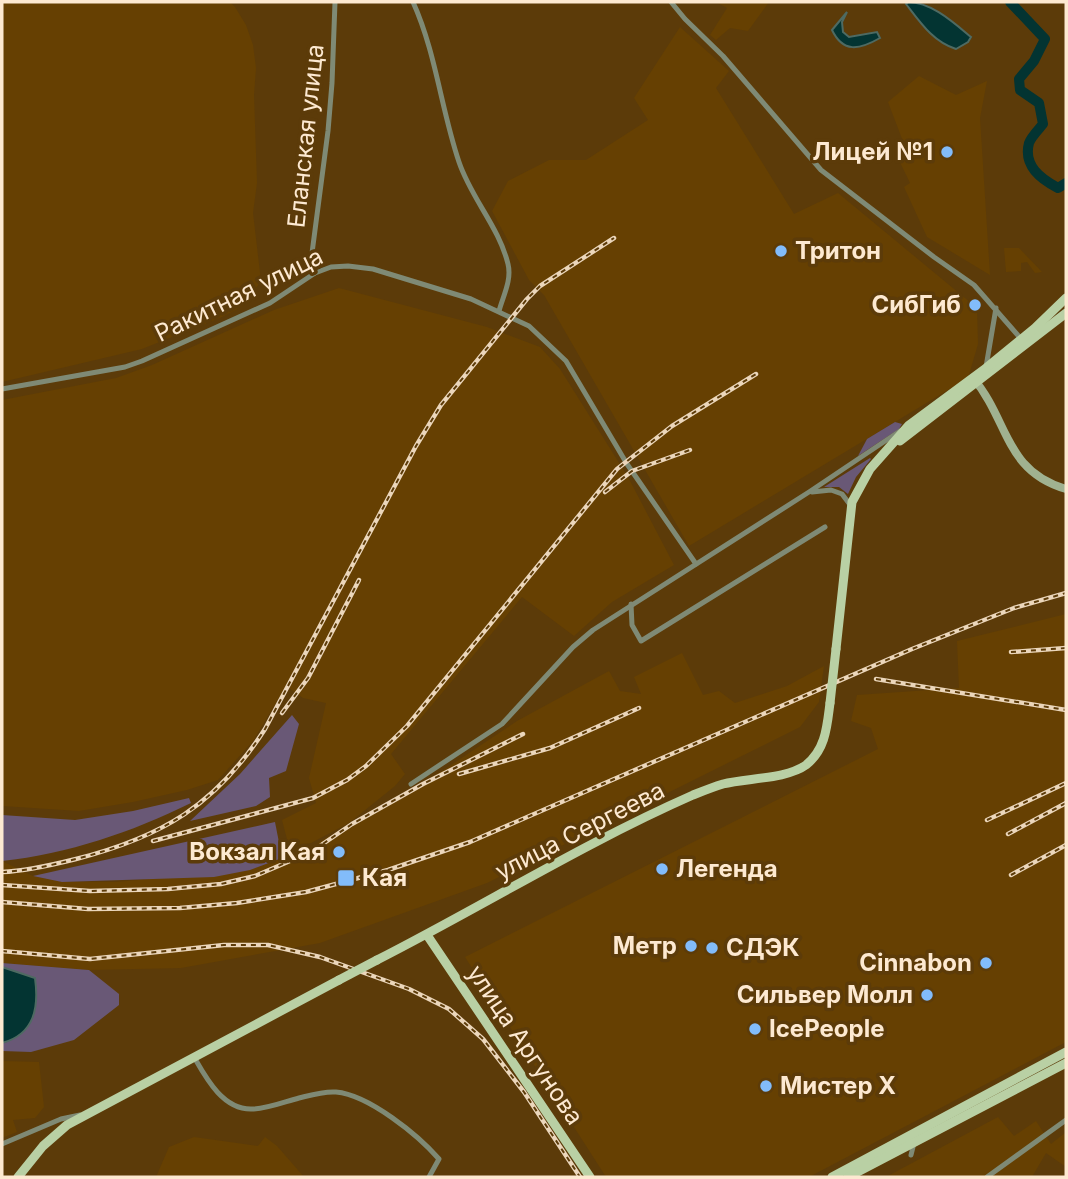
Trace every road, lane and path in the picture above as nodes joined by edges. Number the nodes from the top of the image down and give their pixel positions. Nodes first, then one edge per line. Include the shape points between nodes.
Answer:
1 (335, 2) edge
2 (413, 2) edge
3 (671, 2) edge
4 (315, 273) junction
5 (1066, 298) edge
6 (996, 308) junction
7 (499, 311) junction
8 (1066, 313) edge
9 (1024, 342) junction
10 (986, 368) junction
11 (975, 380) junction
12 (2, 389) edge
13 (909, 425) junction
14 (885, 453) junction
15 (865, 455) junction
16 (1066, 489) edge
17 (809, 492) junction
18 (851, 507) junction
19 (825, 527) dead end
20 (696, 564) junction
21 (631, 604) junction
22 (411, 784) dead end
23 (427, 934) junction
24 (1066, 1052) edge
25 (194, 1057) junction
26 (1066, 1063) edge
27 (89, 1113) junction
28 (1066, 1121) edge
29 (914, 1143) junction
30 (2, 1144) edge
31 (911, 1155) dead end
32 (18, 1177) edge
33 (429, 1177) edge
34 (590, 1177) edge
35 (832, 1177) edge
36 (848, 1177) edge
37 (987, 1177) edge

1 - 4 street, Еланская улица via 329,119 312,253
2 - 7 street via 423,23 460,166 508,264 510,277
3 - 6 street via 821,170 974,285
4 - 7 street, Ракитная улица via 331,267 373,269
4 - 12 street, Ракитная улица via 270,303 142,361
5 - 9 main road
6 - 9 street
6 - 10 street
7 - 20 street, Ракитная улица via 529,326 566,361
8 - 9 main road
9 - 10 main road
9 - 11 main road
10 - 11 main road
11 - 13 main road
11 - 14 main road
11 - 16 street via 1022,464 1038,478
13 - 14 main road
13 - 15 street
14 - 15 street
14 - 18 main road, улица Сергеева via 860,484
15 - 17 street
17 - 18 street via 842,494
17 - 20 street
18 - 23 main road, улица Сергеева, bridge via 830,703 825,739 818,752 804,766 696,793
19 - 21 street via 641,641 632,625
20 - 21 street
21 - 22 street via 573,647 502,724
23 - 25 main road, улица Сергеева, bridge
23 - 34 main road, улица Аргунова
24 - 35 main road
25 - 27 main road, улица Сергеева
25 - 33 street via 210,1084 241,1108 343,1093 377,1109 423,1141 439,1159
26 - 29 main road
27 - 30 street via 61,1119
27 - 32 main road, улица Сергеева via 54,1135
28 - 37 street
29 - 31 street
29 - 36 main road

